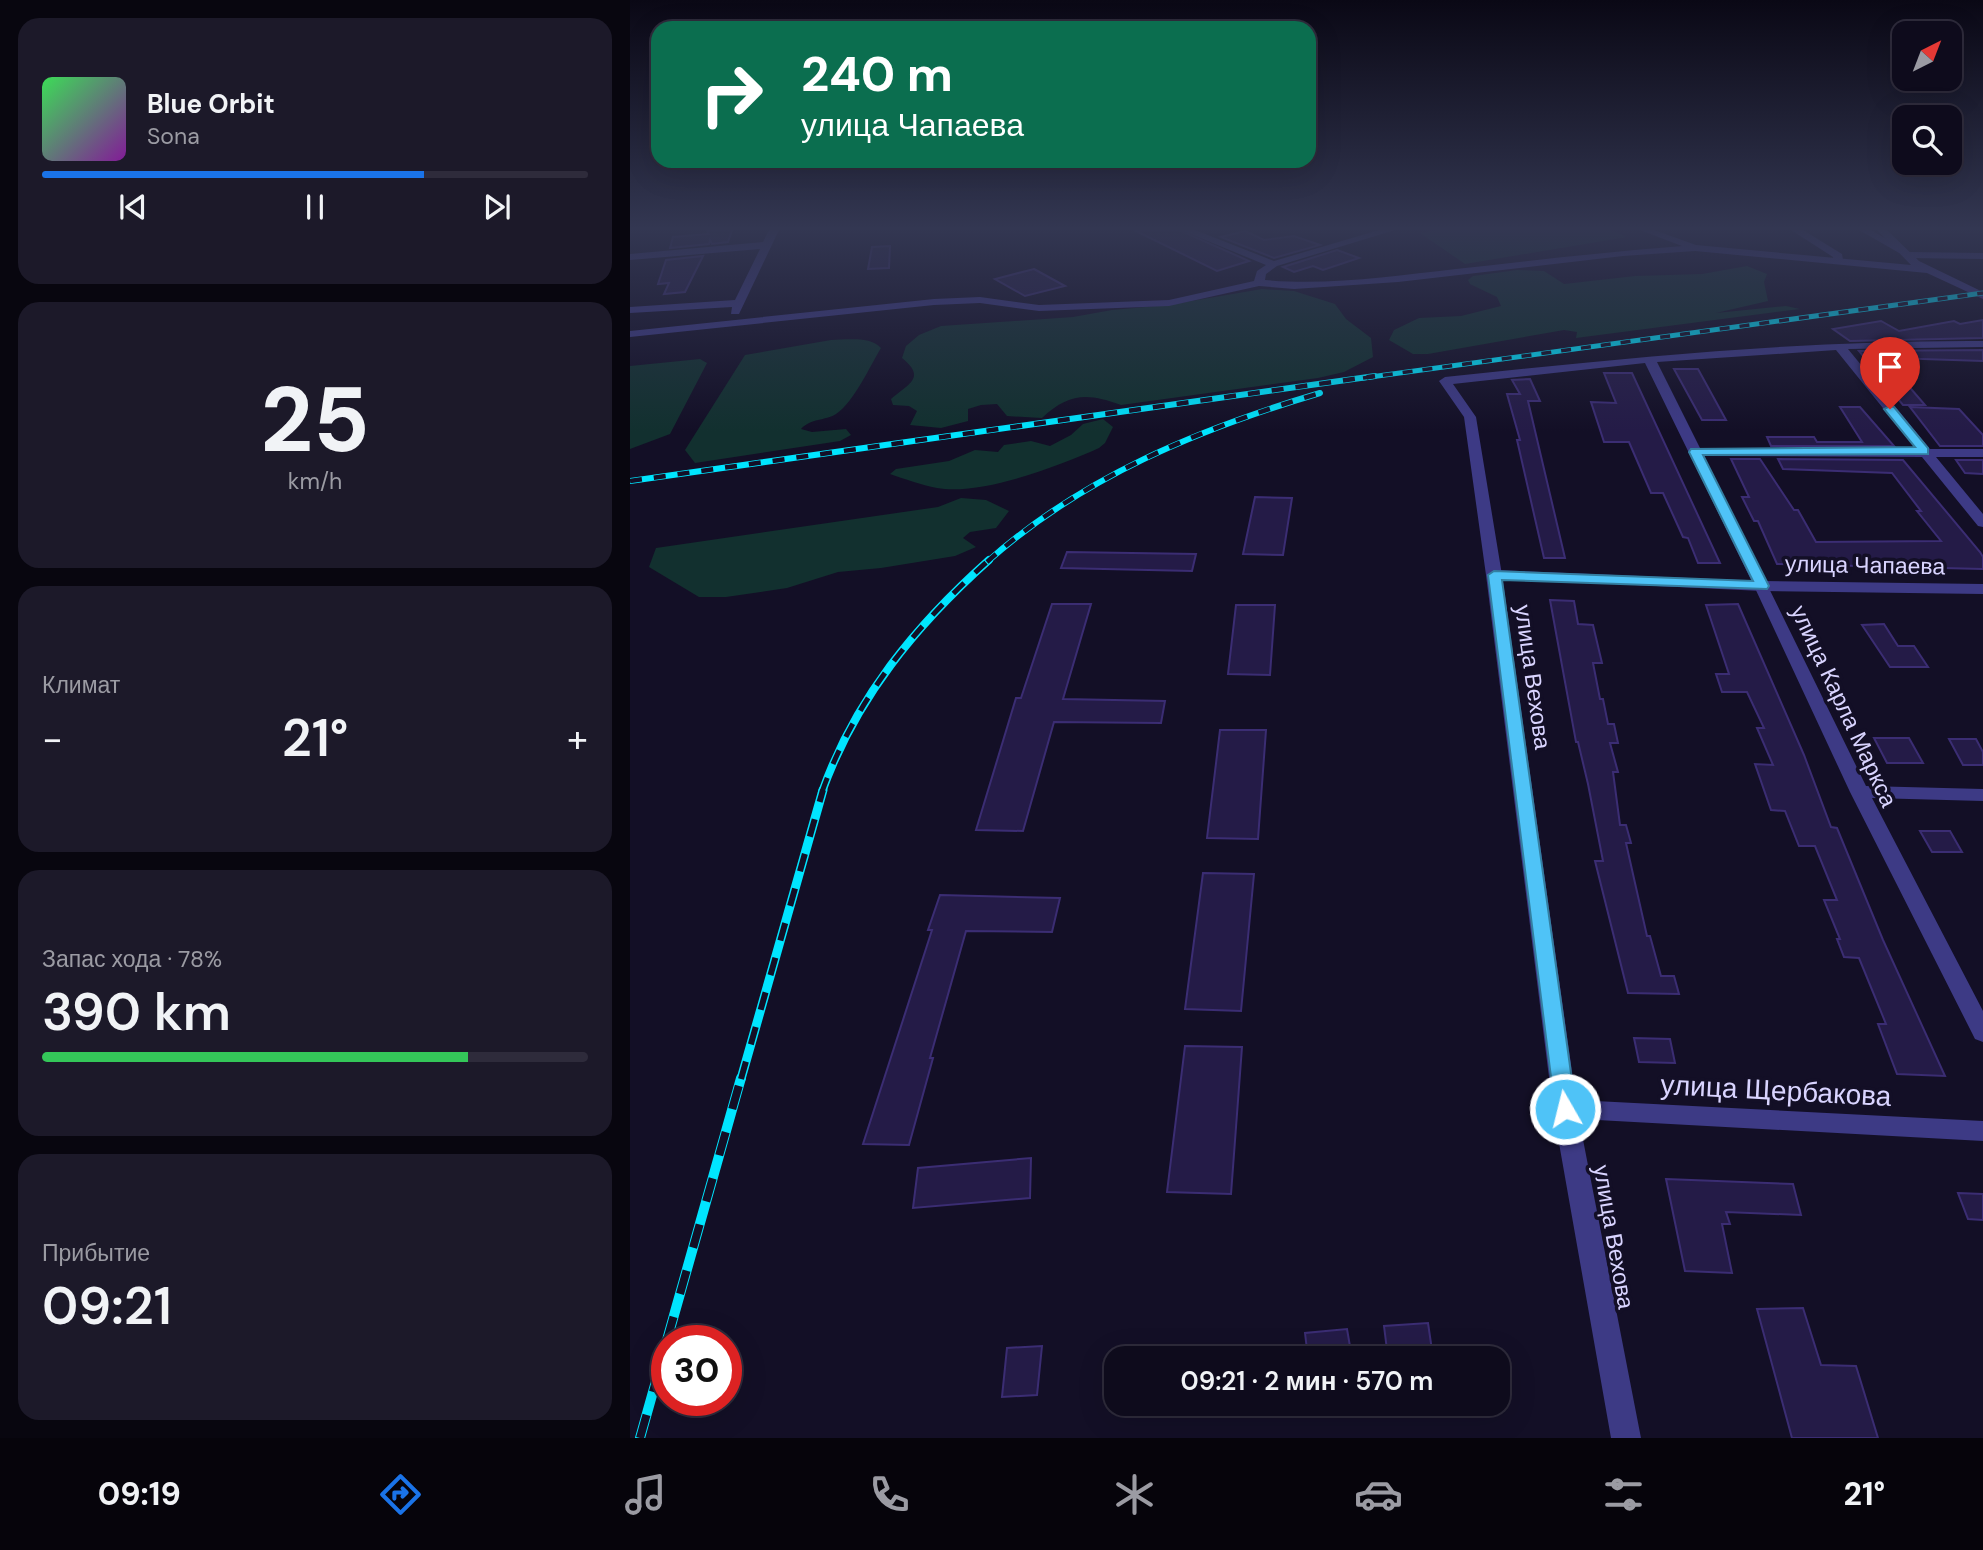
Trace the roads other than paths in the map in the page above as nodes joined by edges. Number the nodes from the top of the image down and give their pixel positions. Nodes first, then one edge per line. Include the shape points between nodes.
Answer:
1 (741, 297) edge
2 (1196, 297) edge
3 (738, 303) junction
4 (630, 310) edge
5 (731, 323) junction
6 (630, 334) edge
7 (1983, 344) edge
8 (1839, 346) junction
9 (1649, 359) junction
10 (1924, 451) junction
11 (1695, 452) junction
12 (1983, 453) edge
13 (1983, 523) edge
14 (1494, 575) junction
15 (1762, 586) junction
16 (1983, 589) edge
17 (1859, 792) junction
18 (1983, 795) edge
19 (1983, 1033) edge
20 (1565, 1109) junction
21 (1983, 1131) edge
22 (1626, 1438) edge

1 - 3 street
2 - 5 street via 1169,303 1039,308 980,300 933,302
3 - 4 street
3 - 5 street
5 - 6 street
7 - 8 street, улица Вехова
8 - 9 street, улица Вехова
8 - 10 street
9 - 11 street, улица Карла Маркса
9 - 14 street, улица Вехова via 1445,381 1470,417
10 - 11 street
10 - 12 street
10 - 13 street
11 - 15 street, улица Карла Маркса
14 - 15 street, улица Чапаева
14 - 20 street, улица Вехова
15 - 16 street, улица Чапаева
15 - 17 street, улица Карла Маркса
17 - 18 street
17 - 19 street, улица Карла Маркса
20 - 21 street, улица Щербакова
20 - 22 street, улица Вехова

